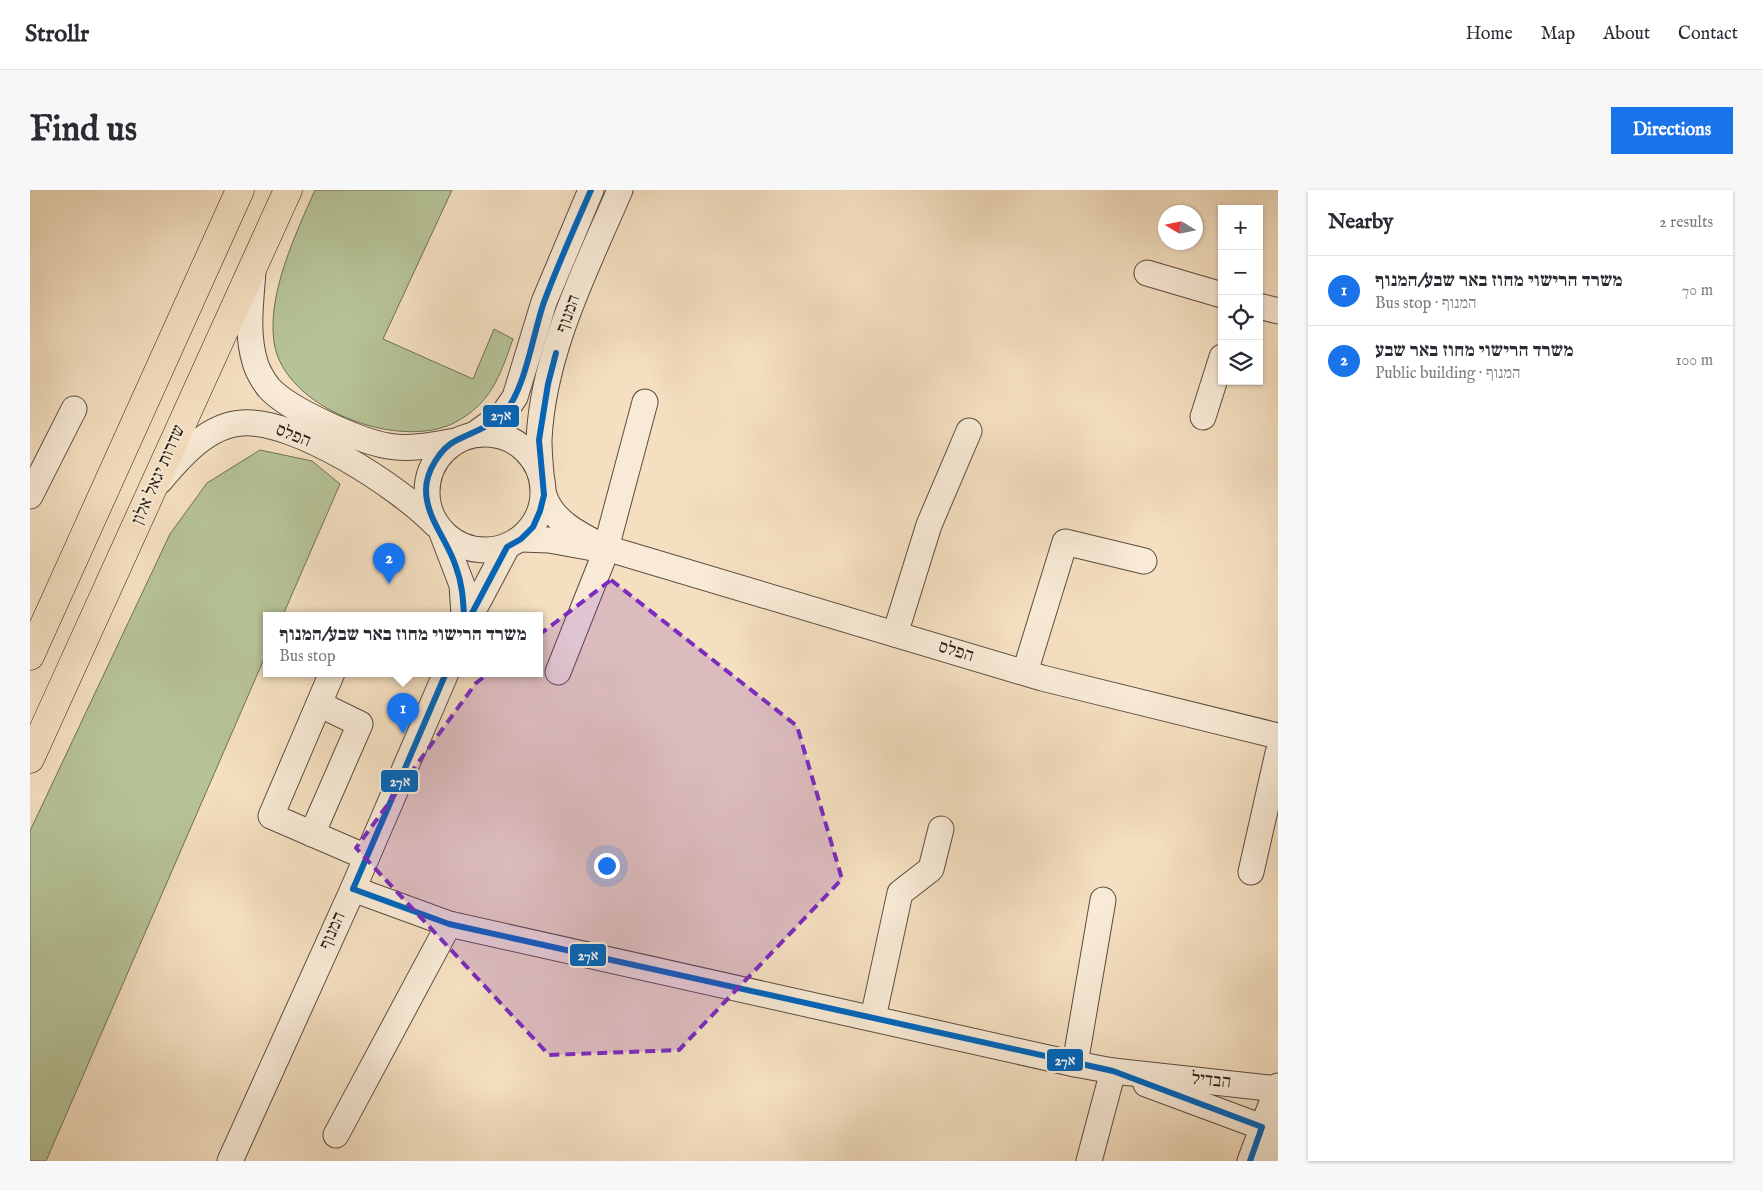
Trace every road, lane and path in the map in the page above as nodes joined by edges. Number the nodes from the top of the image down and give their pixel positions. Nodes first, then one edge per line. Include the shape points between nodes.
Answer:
1 (240, 190) edge
2 (288, 190) edge
3 (591, 190) edge
4 (620, 190) edge
5 (253, 267) junction
6 (1147, 273) dead end
7 (1218, 294) edge
8 (1263, 307) edge
9 (1278, 311) edge
10 (1218, 370) edge
11 (645, 402) dead end
12 (74, 409) dead end
13 (1203, 417) dead end
14 (969, 431) dead end
15 (465, 438) junction
16 (542, 484) junction
17 (151, 493) junction
18 (30, 496) edge
19 (439, 529) junction
20 (514, 543) junction
21 (606, 549) junction
22 (1144, 561) dead end
23 (464, 612) edge
24 (473, 612) edge
25 (894, 634) junction
26 (30, 656) edge
27 (558, 672) dead end
28 (1025, 672) junction
29 (330, 677) edge
30 (444, 677) edge
31 (318, 704) junction
32 (1278, 736) edge
33 (1278, 753) edge
34 (30, 759) edge
35 (941, 829) dead end
36 (312, 834) junction
37 (366, 857) junction
38 (1251, 872) dead end
39 (353, 889) junction
40 (1103, 900) dead end
41 (449, 924) junction
42 (873, 1018) junction
43 (1075, 1064) junction
44 (1113, 1071) junction
45 (1278, 1088) edge
46 (1270, 1129) edge
47 (336, 1135) dead end
48 (1278, 1150) edge
49 (230, 1161) edge
50 (1089, 1161) edge
51 (1250, 1161) edge
52 (1272, 1161) edge

1 - 26 highway
2 - 5 highway, שדרות יגאל אלון
3 - 15 street, המנוף via 544,302 515,397 504,413
4 - 16 street, המנוף via 569,311 557,350 540,431
5 - 15 street, הפלס via 249,334 255,363 269,388 291,405 362,440 409,448
5 - 17 highway, שדרות יגאל אלון
6 - 7 street
8 - 9 street
10 - 13 street
11 - 21 street
12 - 18 street
14 - 25 street via 929,525
15 - 16 street via 491,434 508,438 534,459
15 - 19 street via 441,454 430,470 426,489 428,508
16 - 20 street via 540,511 533,527
16 - 21 street, הפלס via 547,507 580,535
17 - 19 street, הפלס via 176,461 219,429 241,423 263,424 306,440 368,472 403,495
17 - 34 highway, שדרות יגאל אלון
19 - 20 street via 466,548 480,551
19 - 23 street via 462,584
20 - 21 street, הפלס via 549,540
20 - 24 street
21 - 25 street, הפלס
21 - 27 street
22 - 28 street via 1065,542
25 - 28 street, הפלס
28 - 32 street, הפלס
29 - 31 street
30 - 37 street, המנוף
31 - 36 street via 360,724
31 - 36 street via 270,816
33 - 38 street
35 - 42 street via 931,869 900,893
36 - 37 street
37 - 39 street, המנוף
39 - 41 street, הבדיל
39 - 49 street, המנוף
40 - 43 street
41 - 42 street, הבדיל
41 - 47 street
42 - 43 street, הבדיל
43 - 44 street, הבדיל
44 - 45 street, הבדיל
44 - 46 street, הבדיל
44 - 50 street
45 - 46 street
46 - 51 street
48 - 52 street

